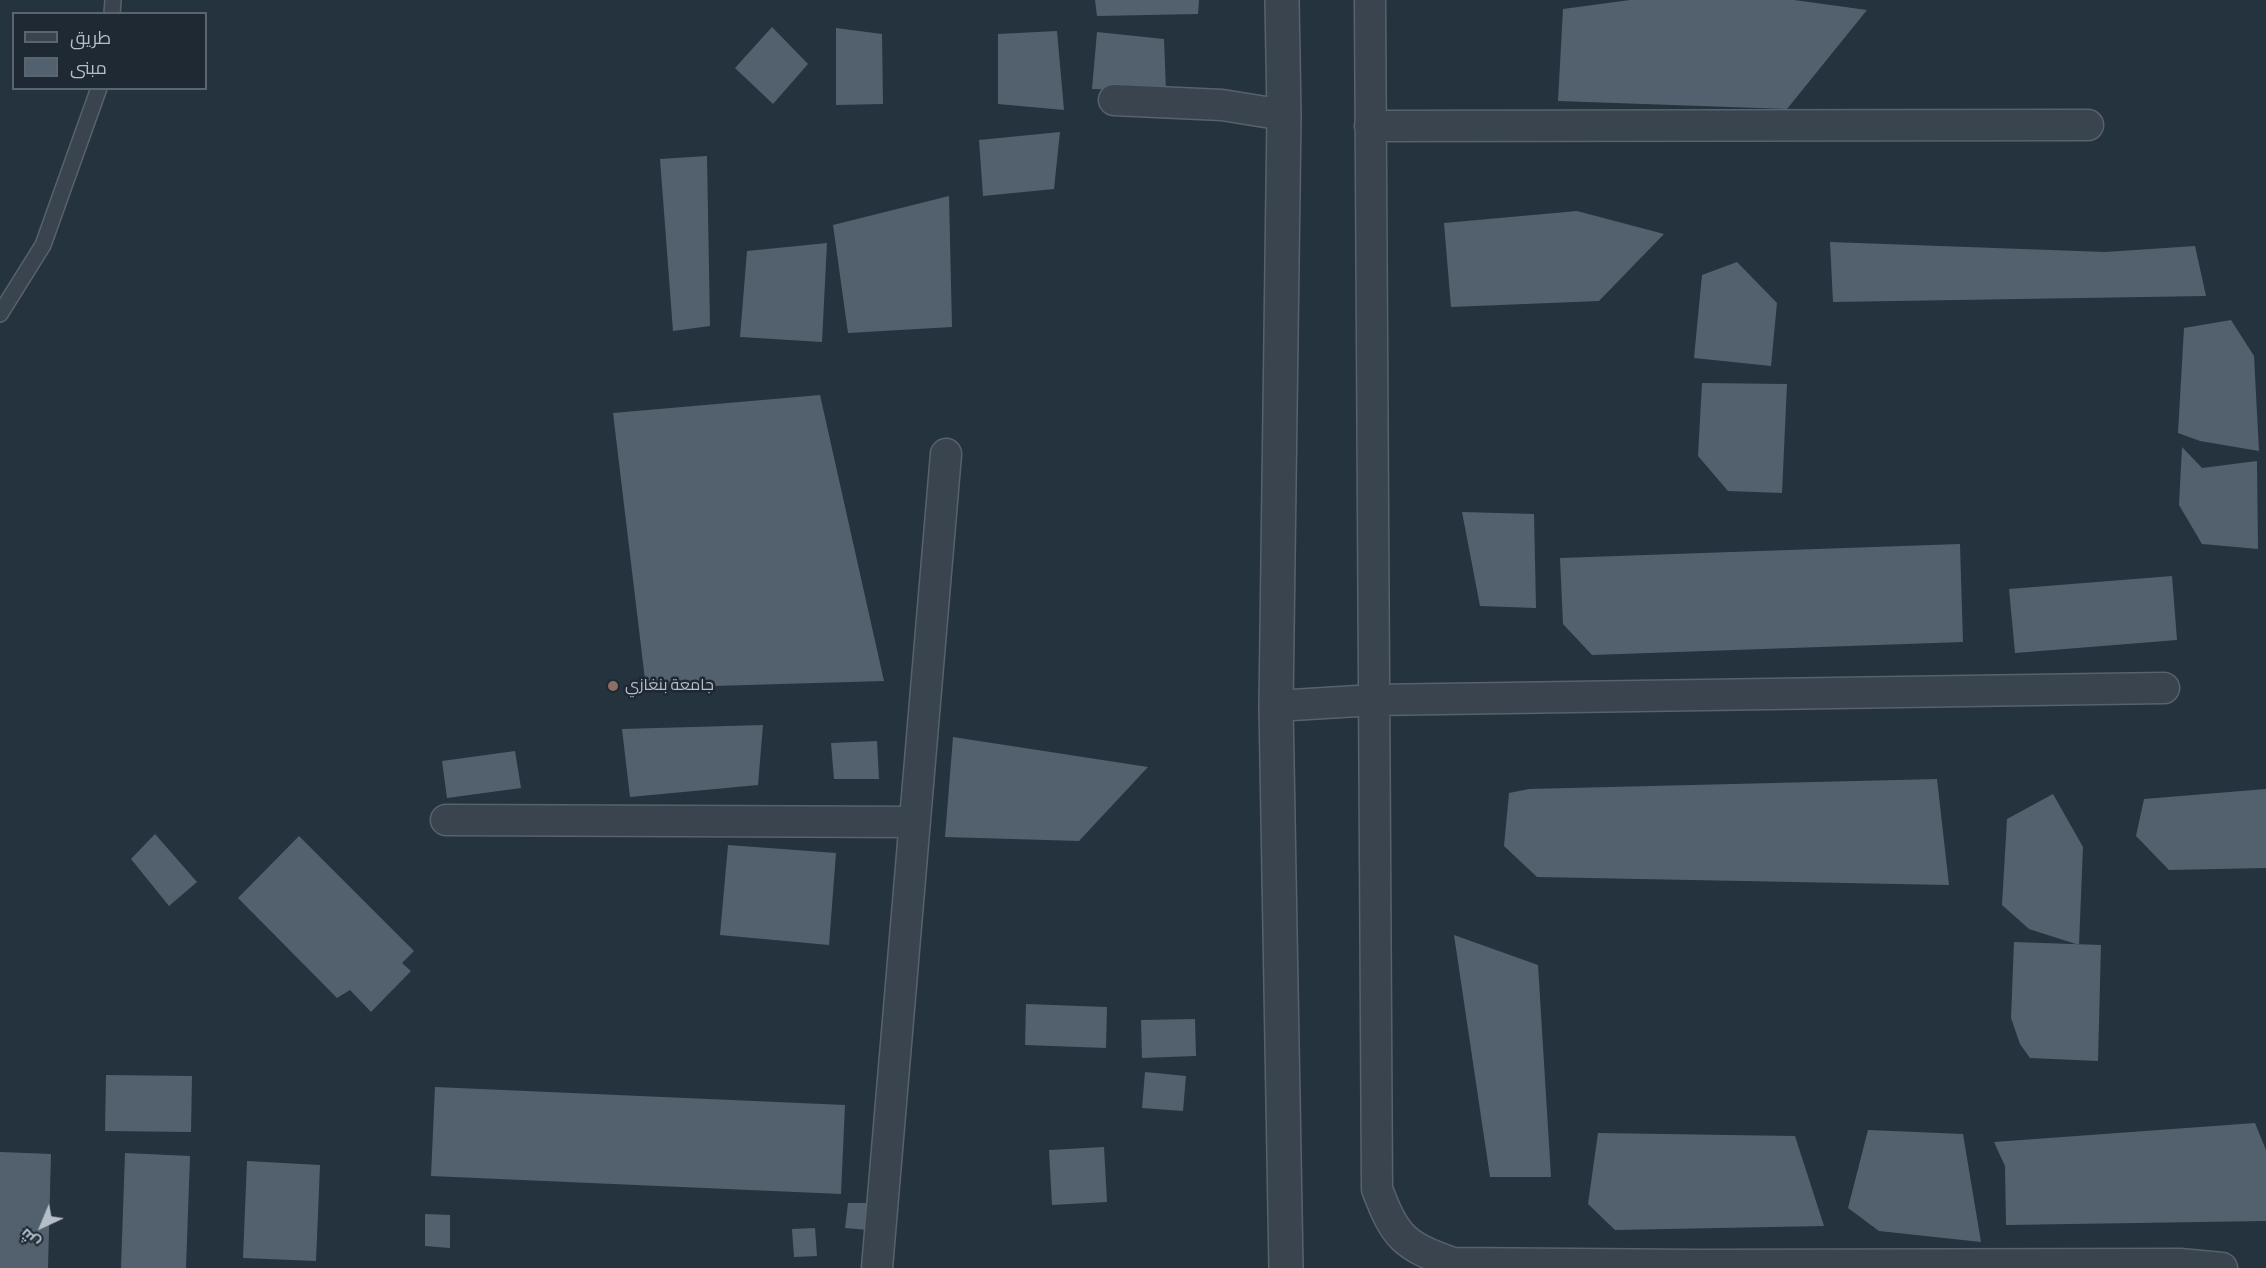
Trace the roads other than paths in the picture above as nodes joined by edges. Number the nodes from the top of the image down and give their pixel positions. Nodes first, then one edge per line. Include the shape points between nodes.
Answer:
1 (1282, 0) edge
2 (1370, 0) edge
3 (98, 90) edge
4 (1114, 100) dead end
5 (1284, 115) junction
6 (2088, 125) dead end
7 (1370, 126) junction
8 (0, 314) edge
9 (946, 454) dead end
10 (2164, 688) dead end
11 (1374, 700) junction
12 (1276, 706) junction
13 (446, 820) dead end
14 (915, 822) junction
15 (877, 1268) edge
16 (1286, 1268) edge
17 (2222, 1268) edge

1 - 5 street
2 - 7 street
3 - 8 lane via 43,245
4 - 5 street via 1222,105
5 - 12 street
6 - 7 street
7 - 11 street
9 - 14 street
10 - 11 street
11 - 12 street
11 - 17 street via 1377,1189 1401,1237 1425,1254 1453,1263 2180,1264
12 - 16 street
13 - 14 street
14 - 15 street

